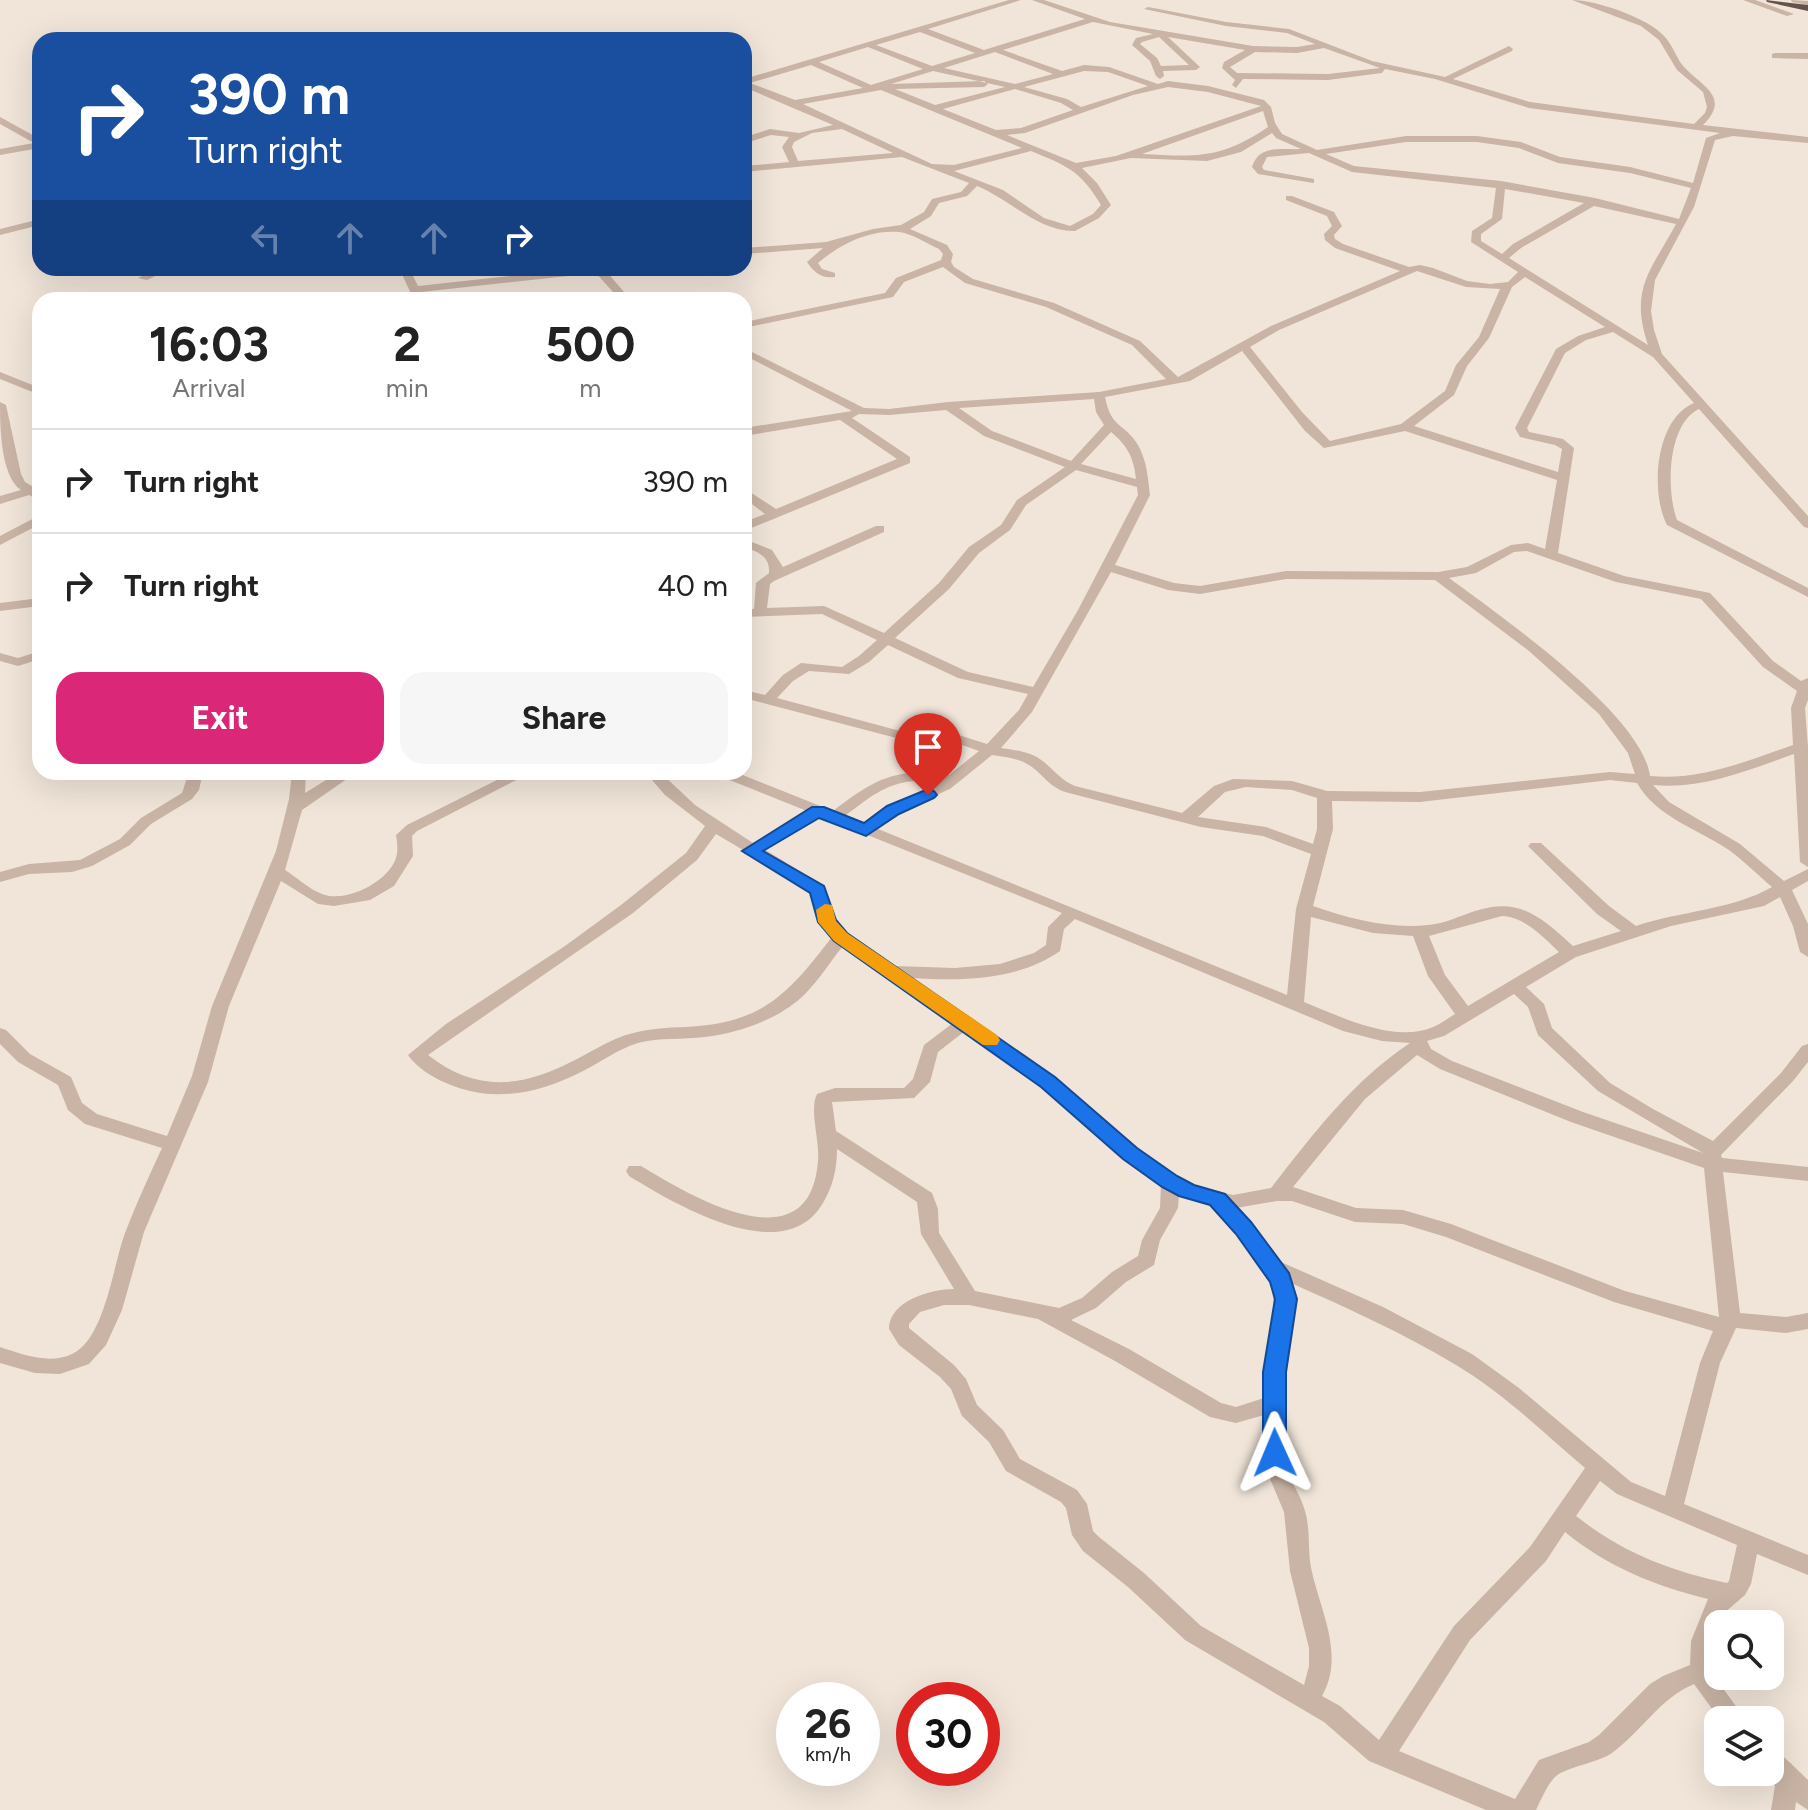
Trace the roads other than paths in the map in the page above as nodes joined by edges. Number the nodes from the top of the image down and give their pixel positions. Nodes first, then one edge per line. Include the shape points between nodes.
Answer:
1 (1017, 0) edge
2 (1036, 0) edge
3 (1166, 0) edge
4 (1576, 0) edge
5 (1747, 0) edge
6 (1771, 0) edge
7 (1795, 0) edge
8 (1146, 4) edge
9 (1808, 6) edge
10 (1790, 14) dead end
11 (1094, 19) junction
12 (1208, 19) junction
13 (1078, 24) junction
14 (1108, 24) junction
15 (922, 30) junction
16 (1162, 33) junction
17 (869, 45) junction
18 (1324, 45) junction
19 (994, 49) junction
20 (1253, 49) junction
21 (1509, 49) dead end
22 (981, 53) junction
23 (1775, 56) dead end
24 (1808, 56) edge
25 (810, 61) junction
26 (929, 68) junction
27 (1393, 68) junction
28 (1160, 69) junction
29 (963, 73) junction
30 (1059, 73) junction
31 (1237, 76) junction
32 (752, 80) edge
33 (1445, 80) junction
34 (998, 83) junction
35 (752, 86) edge
36 (944, 86) junction
37 (1160, 86) junction
38 (875, 87) junction
39 (1013, 87) junction
40 (1227, 92) junction
41 (794, 103) junction
42 (921, 104) junction
43 (1267, 107) junction
44 (932, 109) junction
45 (1082, 111) junction
46 (0, 120) edge
47 (1223, 122) junction
48 (844, 126) junction
49 (1273, 128) junction
50 (1695, 128) junction
51 (997, 133) junction
52 (798, 135) junction
53 (1755, 135) junction
54 (752, 137) edge
55 (32, 139) edge
56 (1808, 140) edge
57 (1291, 142) junction
58 (1251, 144) junction
59 (32, 146) edge
60 (1032, 148) junction
61 (0, 152) edge
62 (1316, 152) junction
63 (900, 155) junction
64 (1129, 156) junction
65 (1260, 157) junction
66 (795, 165) junction
67 (1075, 166) junction
68 (941, 168) junction
69 (752, 169) edge
70 (1311, 181) dead end
71 (974, 184) junction
72 (1501, 184) junction
73 (1695, 186) junction
74 (1289, 198) dead end
75 (1595, 201) junction
76 (1681, 222) junction
77 (32, 224) edge
78 (904, 228) junction
79 (0, 232) edge
80 (835, 243) junction
81 (752, 250) edge
82 (1502, 259) junction
83 (946, 262) junction
84 (1408, 270) junction
85 (1523, 273) junction
86 (831, 275) dead end
87 (148, 276) edge
88 (548, 276) edge
89 (603, 276) edge
90 (143, 278) dead end
91 (1507, 286) junction
92 (439, 292) edge
93 (618, 292) edge
94 (752, 323) edge
95 (1611, 329) junction
96 (1242, 344) junction
97 (752, 355) edge
98 (1657, 355) junction
99 (0, 375) edge
100 (1177, 382) junction
101 (32, 389) edge
102 (1099, 395) junction
103 (0, 405) edge
104 (948, 405) junction
105 (1700, 405) junction
106 (862, 411) junction
107 (842, 416) junction
108 (1110, 425) junction
109 (1405, 427) junction
110 (752, 433) edge
111 (1072, 467) junction
112 (1143, 478) junction
113 (1564, 478) junction
114 (32, 492) edge
115 (32, 494) edge
116 (752, 498) edge
117 (0, 500) edge
118 (774, 514) junction
119 (752, 524) edge
120 (1808, 524) edge
121 (32, 525) edge
122 (880, 529) dead end
123 (0, 541) edge
124 (752, 547) edge
125 (1551, 554) junction
126 (1106, 566) junction
127 (776, 574) junction
128 (1438, 576) junction
129 (1808, 593) edge
130 (32, 603) edge
131 (0, 607) edge
132 (752, 613) edge
133 (759, 613) junction
134 (887, 640) junction
135 (0, 657) edge
136 (32, 658) edge
137 (1805, 686) edge
138 (1036, 692) junction
139 (752, 696) edge
140 (768, 700) junction
141 (1803, 743) edge
142 (989, 750) junction
143 (194, 780) edge
144 (298, 780) edge
145 (335, 780) edge
146 (509, 780) edge
147 (660, 780) edge
148 (742, 780) edge
149 (952, 780) junction
150 (1643, 781) junction
151 (1324, 796) junction
152 (1806, 800) edge
153 (296, 807) junction
154 (826, 814) junction
155 (1185, 817) junction
156 (712, 827) junction
157 (866, 830) junction
158 (1536, 846) dead end
159 (750, 851) junction
160 (1320, 852) junction
161 (1808, 862) edge
162 (276, 871) junction
163 (1808, 874) edge
164 (0, 877) edge
165 (1784, 889) junction
166 (1304, 909) junction
167 (1073, 912) junction
168 (1419, 930) junction
169 (1635, 933) junction
170 (841, 937) junction
171 (1808, 952) edge
172 (1570, 953) junction
173 (888, 970) junction
174 (1514, 985) junction
175 (1295, 1004) junction
176 (1466, 1015) junction
177 (966, 1022) junction
178 (0, 1034) edge
179 (1417, 1043) junction
180 (1808, 1050) edge
181 (827, 1134) junction
182 (174, 1145) junction
183 (1714, 1156) junction
184 (635, 1171) dead end
185 (1808, 1174) edge
186 (1170, 1181) junction
187 (1277, 1194) junction
188 (1217, 1200) junction
189 (1271, 1266) junction
190 (969, 1297) junction
191 (1044, 1315) junction
192 (1808, 1321) edge
193 (1728, 1324) junction
194 (0, 1355) edge
195 (1274, 1403) junction
196 (1597, 1468) junction
197 (1672, 1510) junction
198 (1564, 1519) junction
199 (1748, 1542) junction
200 (1808, 1565) edge
201 (1731, 1594) junction
202 (1701, 1671) junction
203 (1308, 1699) junction
204 (1721, 1706) edge
205 (1383, 1755) junction
206 (1784, 1773) edge
207 (1784, 1779) edge
208 (1808, 1798) edge
209 (1511, 1810) edge
210 (1783, 1810) edge

1 - 15 street
2 - 11 street
3 - 8 street
4 - 50 street via 1644,24 1662,38 1680,68 1707,91 1709,114
5 - 10 street
6 - 9 highway
7 - 9 street
8 - 12 street
8 - 16 street
11 - 13 street
11 - 14 street
12 - 16 street
12 - 18 street via 1289,31
13 - 14 street
13 - 19 street
14 - 16 street
15 - 17 street
15 - 22 street
16 - 20 street
16 - 28 street via 1136,45
16 - 28 street via 1196,67
17 - 25 street
17 - 26 street
18 - 20 street
18 - 27 street
19 - 22 street
19 - 30 street
20 - 31 street via 1227,64
21 - 33 street
22 - 26 street
22 - 29 street
23 - 24 street
25 - 32 street
25 - 38 street
26 - 29 street
26 - 38 street
27 - 31 street via 1328,77
27 - 33 street
28 - 37 street
29 - 34 street
29 - 36 street
30 - 37 street via 1096,68
30 - 39 street
31 - 40 street via 1239,82
33 - 50 street via 1545,109
34 - 36 street
34 - 39 street
35 - 41 street
36 - 38 street
36 - 42 street
37 - 40 street
37 - 45 street
38 - 41 street
38 - 42 street
39 - 44 street
39 - 45 street
40 - 43 street
41 - 48 street
42 - 44 street
43 - 47 street
43 - 49 street
44 - 51 street
45 - 51 street via 1022,131
46 - 55 street
47 - 58 street
47 - 64 street
48 - 52 street
48 - 63 street
49 - 57 street
49 - 58 street
50 - 53 street
51 - 60 street
52 - 54 street
52 - 66 street via 787,147
53 - 56 street
53 - 73 street via 1711,138
57 - 58 street
57 - 62 street
58 - 64 street via 1220,158
58 - 65 street
59 - 61 street
60 - 67 street
60 - 68 street
62 - 65 street
62 - 72 street via 1359,171
62 - 73 street via 1406,139 1477,139
63 - 66 street
63 - 68 street
64 - 67 street
65 - 70 street via 1260,172
66 - 69 street
67 - 71 street via 1106,205 1071,229 1040,220 1000,192
68 - 71 street
71 - 78 street via 964,194 935,201 928,214
72 - 75 street
72 - 82 street via 1497,219 1473,236
73 - 76 street
74 - 84 street via 1331,214 1337,226 1330,240 1339,246
75 - 76 street
75 - 82 street
76 - 98 street via 1647,278 1647,320
77 - 79 street
78 - 80 street
78 - 83 street via 943,247
80 - 81 street
80 - 86 street via 812,262 818,271
82 - 85 street
83 - 94 street via 900,280 889,295
83 - 100 street via 969,281 1050,305 1141,346
84 - 91 street via 1425,268 1460,282
84 - 96 street
85 - 91 street
85 - 95 street
87 - 90 street
88 - 92 street
89 - 93 street
91 - 109 street via 1484,338 1462,365 1450,393
95 - 98 street
95 - 113 street via 1560,351 1521,428 1524,434 1566,445
96 - 100 street
96 - 109 street via 1325,443
97 - 106 street
98 - 105 street
99 - 101 street
100 - 102 street
102 - 104 street
102 - 108 street
103 - 114 street via 15,474
104 - 106 street
104 - 111 street via 972,424
105 - 120 street
105 - 129 street via 1682,415 1666,455 1671,522
106 - 107 street
107 - 110 street
107 - 118 street via 906,460
108 - 111 street
108 - 112 street via 1131,443
109 - 113 street
111 - 112 street
111 - 134 street via 1021,503 1006,527 974,550
112 - 126 street via 1144,495
113 - 125 street
115 - 117 street
116 - 118 street
118 - 119 street
121 - 123 street
122 - 127 street
124 - 127 street via 773,556
125 - 128 street via 1528,547 1511,549 1480,567
125 - 137 street via 1621,579 1705,596 1768,664
126 - 128 street via 1200,590 1286,575
126 - 138 street
127 - 133 street via 763,583
128 - 150 street via 1534,648 1604,711 1635,752
130 - 131 street
132 - 133 street
133 - 134 street via 824,610
134 - 138 street via 963,675
134 - 140 street via 844,671 806,666
135 - 136 street via 18,662
137 - 141 street via 1798,708
138 - 142 street via 1016,724
139 - 140 street
140 - 142 street via 904,736 960,739
141 - 150 street via 1714,775
141 - 152 street
142 - 149 street
142 - 155 street via 1032,759 1055,783 1070,789
143 - 164 street via 187,796 146,821 125,842 72,867 44,866
144 - 153 street
145 - 153 street
146 - 162 street via 412,828 404,835 405,856 388,882 373,892 327,901
147 - 156 street
148 - 154 street
149 - 154 street via 890,777
149 - 157 street
150 - 151 street via 1610,776 1420,797
150 - 165 street via 1664,805 1735,847
151 - 155 street via 1303,788 1235,783 1219,789 1198,812
151 - 160 street
152 - 161 street
153 - 162 street
154 - 157 street
154 - 159 street
155 - 160 street via 1266,832
156 - 159 street
156 - 170 street via 695,853 634,905 443,1032 417,1055 462,1085 497,1089 532,1084 633,1039 717,1029 784,1003
157 - 167 street
158 - 169 street
159 - 170 street via 818,890 827,922
160 - 166 street
162 - 182 street via 231,978
163 - 165 street
165 - 169 street via 1758,902
165 - 171 street
166 - 168 street via 1368,927
166 - 175 street
167 - 173 street via 1056,927 1054,947 1027,963 946,974
167 - 175 street
168 - 172 street via 1510,911 1534,922
168 - 176 street via 1435,976
169 - 172 street
170 - 173 street
172 - 174 street
173 - 177 street
174 - 176 street
174 - 183 street via 1536,1004 1544,1031 1604,1087
175 - 179 street via 1349,1027
176 - 179 street
177 - 181 street via 930,1049 921,1082 908,1094 823,1098
177 - 186 street
178 - 182 street via 24,1058 65,1081 74,1106 91,1119
179 - 183 street via 1432,1059 1490,1084
179 - 187 street via 1361,1091
180 - 183 street
181 - 184 street via 827,1169 816,1204 786,1225 723,1216 682,1200
181 - 190 street via 925,1198 930,1234
182 - 194 street via 133,1236 91,1352 49,1367
183 - 185 street
183 - 193 street
186 - 188 street
186 - 191 street via 1169,1208 1151,1240 1147,1260 1089,1303 1060,1316
187 - 188 street
187 - 193 street via 1293,1194 1355,1215 1403,1217 1621,1297
188 - 189 street
189 - 195 street via 1286,1299
189 - 196 street via 1376,1312 1465,1360
190 - 191 street
190 - 203 street via 926,1301 903,1316 899,1329 959,1385 969,1410 996,1436 1013,1465 1060,1489 1076,1504 1083,1535 1101,1553 1193,1633
191 - 195 street via 1217,1411 1236,1415
192 - 193 street
193 - 197 street via 1710,1363
195 - 203 street via 1276,1466 1297,1519 1298,1556 1322,1666 1318,1688
196 - 197 street via 1624,1488
196 - 198 street
197 - 199 street
198 - 201 street via 1601,1549 1635,1567
198 - 205 street via 1462,1633
199 - 200 street
199 - 201 street via 1743,1577
201 - 202 street via 1707,1621
202 - 204 street
202 - 209 street via 1658,1692 1596,1750 1547,1768 1524,1807
203 - 205 street
205 - 209 street
206 - 208 street
207 - 210 street

